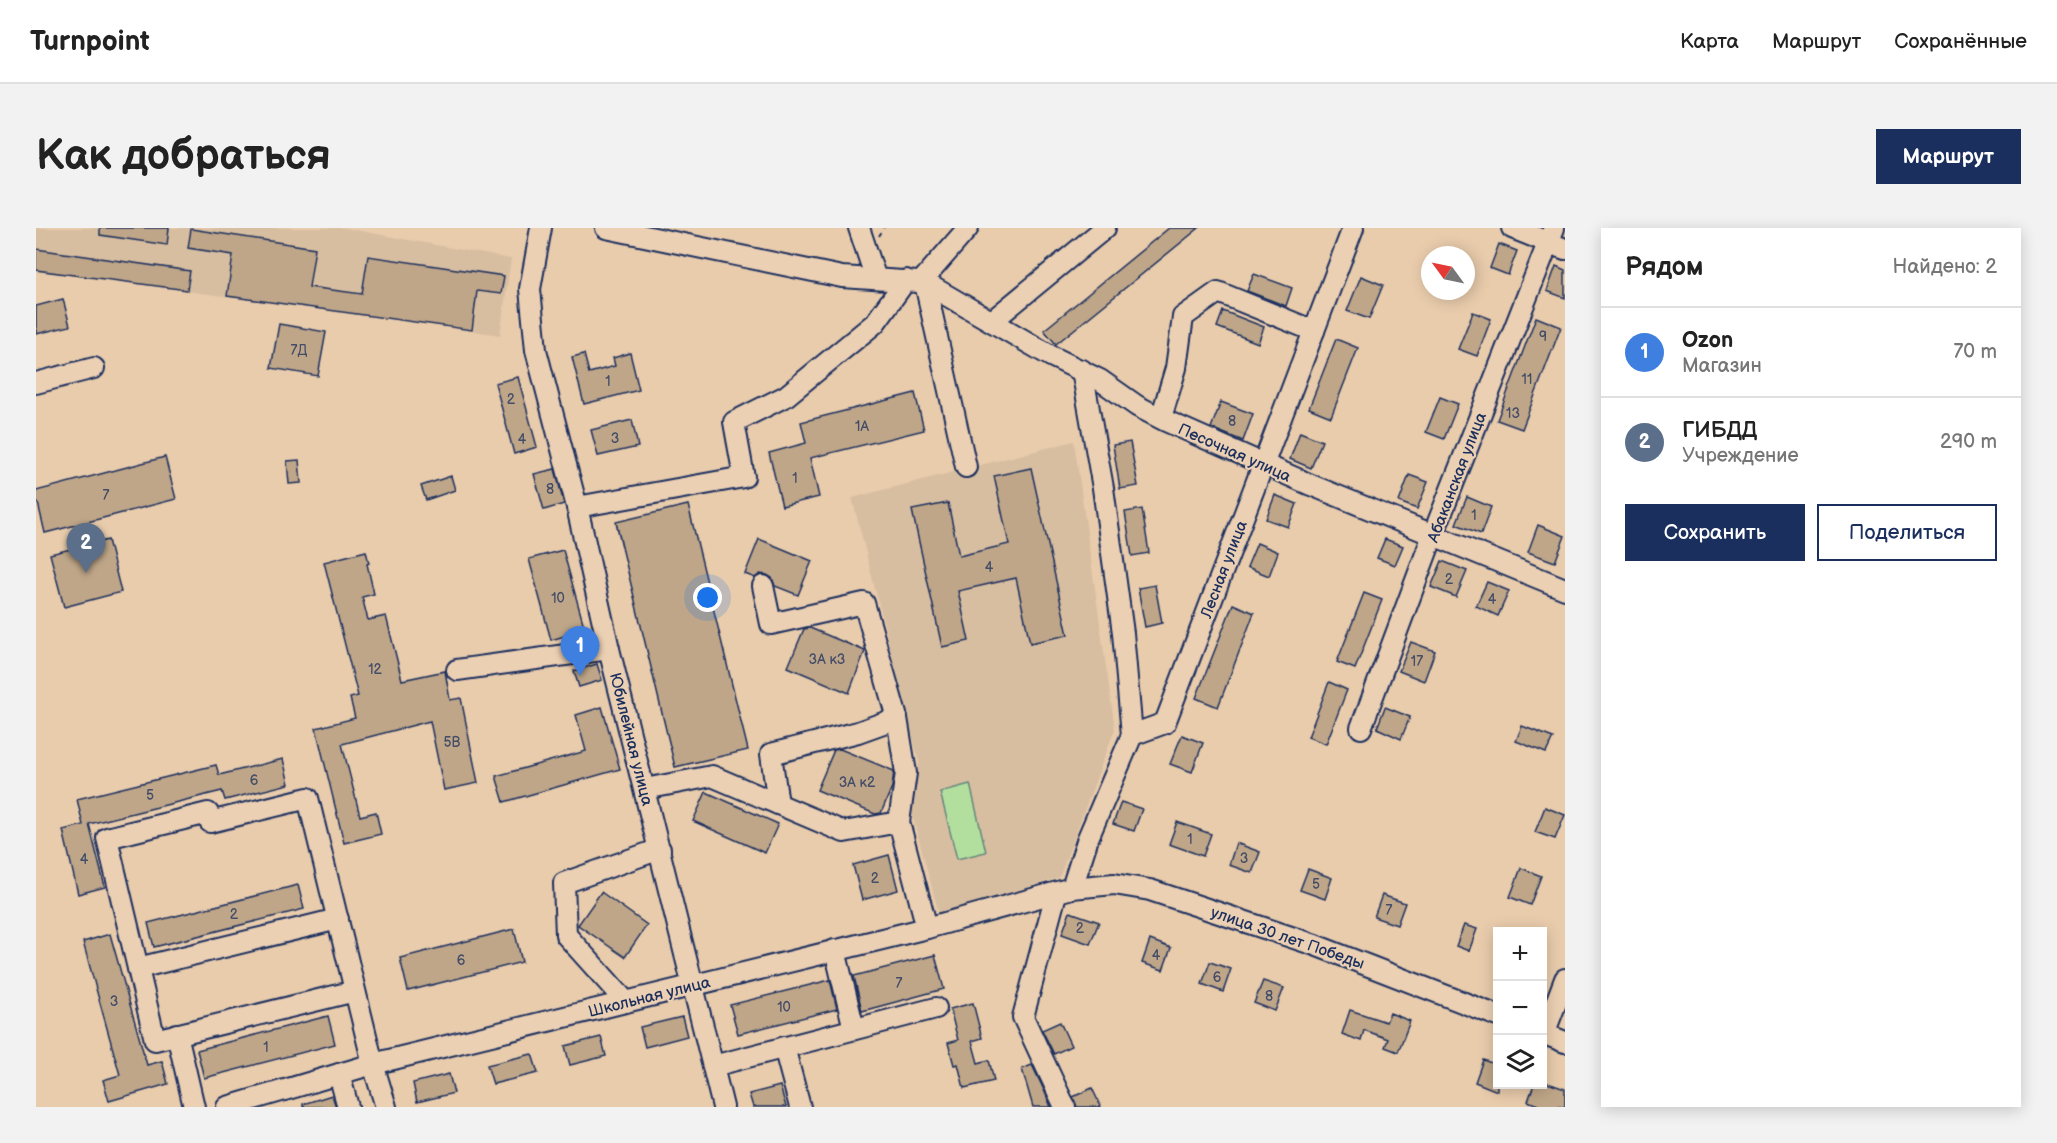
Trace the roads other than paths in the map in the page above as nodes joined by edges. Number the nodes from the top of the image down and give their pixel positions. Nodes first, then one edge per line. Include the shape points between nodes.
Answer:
1 (541, 228) edge
2 (606, 228) edge
3 (859, 228) edge
4 (968, 228) edge
5 (1105, 228) edge
6 (1353, 228) edge
7 (1512, 228) edge
8 (1556, 240) edge
9 (876, 279) junction
10 (918, 282) junction
11 (992, 321) junction
12 (1314, 331) junction
13 (94, 368) dead end
14 (1082, 370) junction
15 (36, 383) edge
16 (1161, 418) junction
17 (1263, 464) junction
18 (966, 467) dead end
19 (577, 507) junction
20 (1433, 535) junction
21 (763, 586) dead end
22 (1565, 589) edge
23 (609, 649) junction
24 (457, 670) dead end
25 (897, 718) junction
26 (1361, 728) dead end
27 (1132, 735) junction
28 (645, 789) junction
29 (778, 804) junction
30 (899, 822) junction
31 (660, 849) junction
32 (1064, 891) junction
33 (338, 919) junction
34 (927, 928) junction
35 (836, 950) junction
36 (138, 968) junction
37 (1565, 979) edge
38 (693, 985) junction
39 (355, 991) junction
40 (626, 1002) junction
41 (936, 1008) dead end
42 (1493, 1014) edge
43 (1547, 1024) edge
44 (854, 1029) junction
45 (177, 1034) junction
46 (1546, 1035) edge
47 (1565, 1042) edge
48 (784, 1047) junction
49 (373, 1064) junction
50 (713, 1066) junction
51 (339, 1074) junction
52 (194, 1107) edge
53 (227, 1107) edge
54 (348, 1107) edge
55 (386, 1107) edge
56 (723, 1107) edge
57 (800, 1107) edge
58 (1065, 1107) edge

1 - 19 street, Юбилейная улица via 530,289 536,350
2 - 9 street via 842,277
3 - 9 street
4 - 10 street
5 - 11 street
6 - 12 street, Лесная улица
7 - 8 street
8 - 20 street, Абаканская улица
9 - 10 street
10 - 11 street, Песочная улица
10 - 18 street
10 - 19 street via 786,396 734,422 744,477
11 - 14 street, Песочная улица
12 - 16 street via 1218,292 1183,317 1176,368
12 - 17 street, Лесная улица
13 - 15 street
14 - 16 street, Песочная улица
14 - 27 street via 1123,633
16 - 17 street, Песочная улица
17 - 20 street, Песочная улица
17 - 27 street, Лесная улица via 1165,723
19 - 23 street, Юбилейная улица
20 - 22 street, Песочная улица
20 - 26 street, Абаканская улица
21 - 25 street via 771,624 864,603
23 - 24 street
23 - 28 street, Юбилейная улица
25 - 29 street via 771,754
25 - 30 street via 906,773
27 - 32 street
28 - 29 street via 712,776
28 - 31 street, Юбилейная улица
29 - 30 street via 844,832
30 - 34 street
31 - 38 street, Юбилейная улица
31 - 40 street via 564,884 566,935
32 - 34 street, Школьная улица
32 - 42 street, улица 30 лет Победы via 1114,884 1150,890 1315,945
32 - 58 street via 1023,1017
33 - 36 street
33 - 36 street via 308,798 210,822 208,813 118,835 106,838
33 - 39 street
34 - 35 street, Школьная улица
35 - 38 street, Школьная улица
35 - 44 street
36 - 45 street via 155,1040
37 - 43 street
38 - 40 street, Школьная улица
38 - 50 street, Юбилейная улица
39 - 45 street
39 - 49 street
40 - 49 street, Школьная улица
41 - 44 street
44 - 48 street
45 - 52 street
46 - 47 street
48 - 50 street
48 - 57 street
49 - 51 street, Школьная улица
49 - 55 street
50 - 56 street, Юбилейная улица
51 - 53 street, Школьная улица
51 - 54 street

